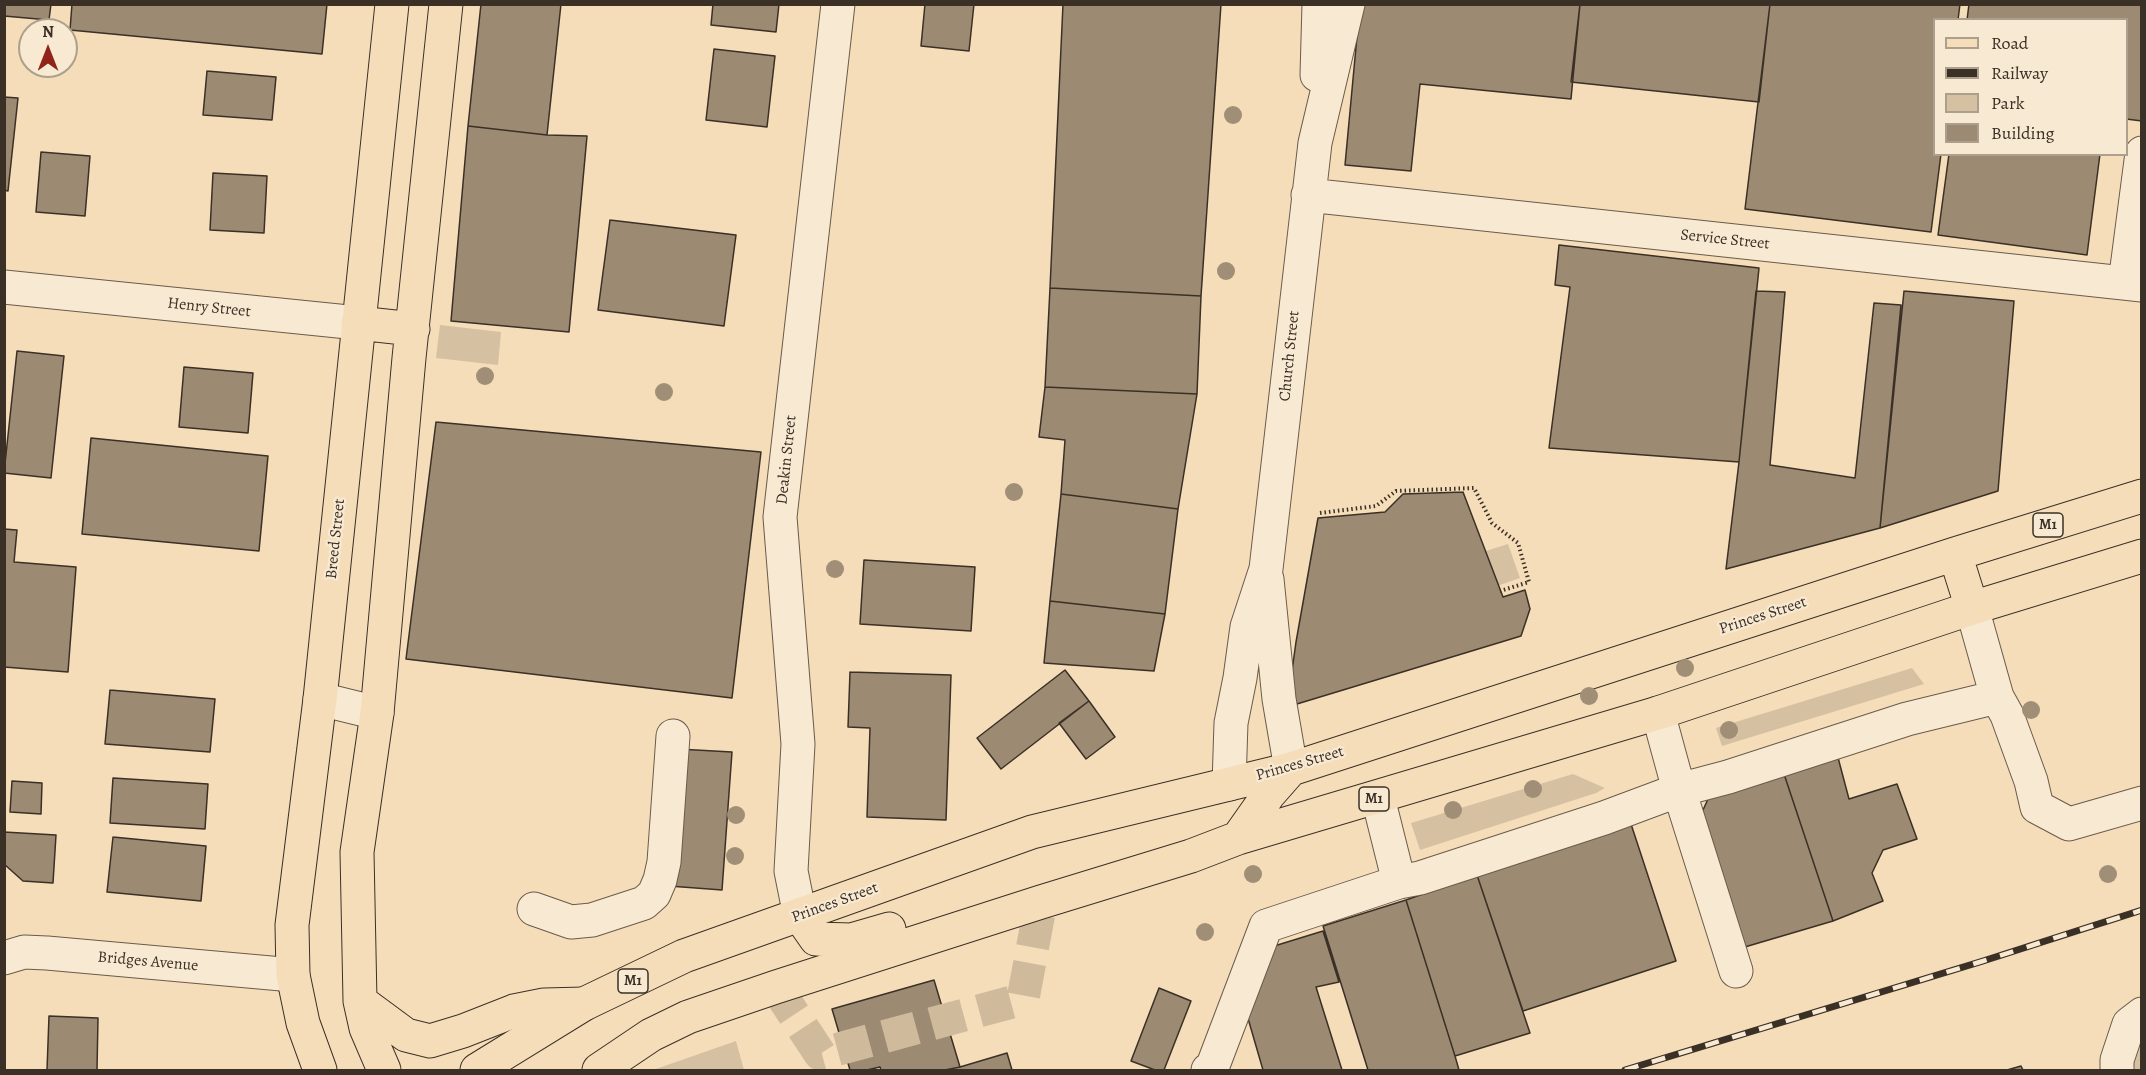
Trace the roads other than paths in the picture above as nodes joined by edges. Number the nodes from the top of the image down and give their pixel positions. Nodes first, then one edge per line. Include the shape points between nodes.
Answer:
1 (392, 4) edge
2 (446, 4) edge
3 (838, 4) edge
4 (1319, 4) edge
5 (1348, 4) edge
6 (1315, 143) junction
7 (2142, 153) edge
8 (1308, 195) junction
9 (2133, 284) edge
10 (4, 287) edge
11 (358, 323) junction
12 (413, 329) junction
13 (2142, 496) edge
14 (1955, 554) junction
15 (2142, 556) edge
16 (1266, 569) junction
17 (1972, 608) junction
18 (1997, 697) junction
19 (320, 699) junction
20 (377, 713) junction
21 (1658, 713) junction
22 (673, 736) dead end
23 (1291, 769) junction
24 (1229, 784) junction
25 (1679, 790) junction
26 (1378, 798) junction
27 (2142, 803) edge
28 (1239, 838) junction
29 (1127, 876) junction
30 (1399, 882) junction
31 (534, 909) dead end
32 (800, 916) junction
33 (4, 958) edge
34 (1736, 971) dead end
35 (293, 975) junction
36 (360, 1001) junction
37 (584, 1004) junction
38 (2142, 1014) edge
39 (608, 1067) edge
40 (320, 1071) edge
41 (384, 1071) edge
42 (477, 1071) edge
43 (1208, 1071) edge
44 (2117, 1071) edge

1 - 11 main road, Breed Street
2 - 12 main road
3 - 32 street, Deakin Street via 780,517 798,744 791,871
4 - 6 street, Church Street
5 - 6 street, Church Street
6 - 8 street, Church Street
7 - 9 street
8 - 9 street, Service Street
8 - 16 street, Church Street
10 - 11 street, Henry Street
11 - 12 main road, Henry Street
11 - 19 main road, Breed Street
12 - 20 main road
13 - 14 main road, Princes Street / M1
14 - 17 main road
14 - 23 main road, Princes Street / M1
15 - 17 main road, M1
16 - 23 street, Church Street via 1279,699
16 - 24 street, Church Street via 1247,627 1231,723
17 - 18 street
17 - 21 main road, M1
18 - 25 street via 1907,719
18 - 27 street via 2007,715 2037,807 2069,824
19 - 20 street
19 - 35 main road, Breed Street via 292,925
20 - 36 main road via 357,852
21 - 25 street
21 - 26 main road, M1
22 - 31 street via 664,862 654,894 644,903 592,920 571,922
23 - 24 main road, Princes Street / M1
23 - 28 main road
24 - 28 main road via 1229,807
24 - 32 main road, Princes Street / M1 via 1032,832
25 - 30 street via 1593,822
25 - 34 street
26 - 28 main road, M1
26 - 30 street
28 - 29 main road, M1
29 - 32 main road via 1044,881 851,940 816,939
29 - 39 main road, M1 via 688,1017 651,1035
30 - 43 street via 1266,926
32 - 37 main road, Princes Street / M1 via 684,956
33 - 35 street, Bridges Avenue via 24,952 47,953
35 - 40 main road, Breed Street via 303,1023
36 - 37 main road via 406,1035 430,1041 514,1011
36 - 41 main road via 366,1028
37 - 42 main road, Princes Street / M1
38 - 44 street via 2129,1024

